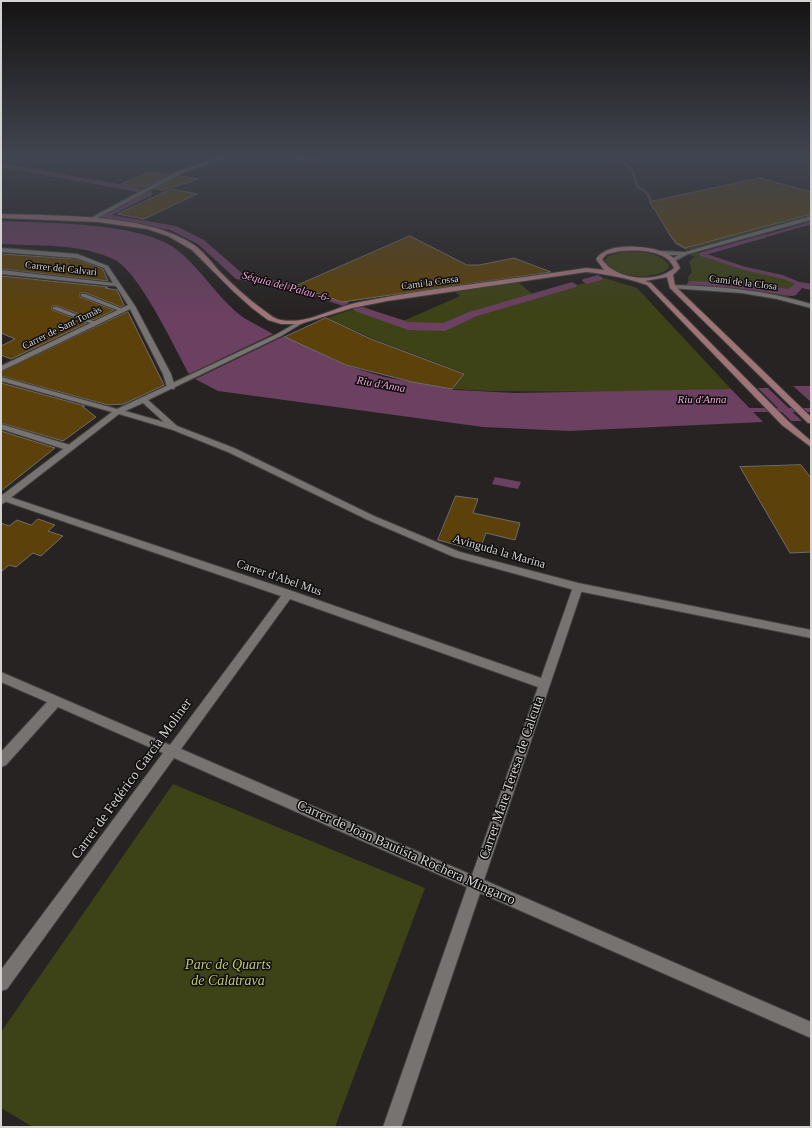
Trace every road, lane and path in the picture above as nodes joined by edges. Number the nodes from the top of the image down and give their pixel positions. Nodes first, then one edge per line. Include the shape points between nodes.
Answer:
1 (111, 209) edge
2 (1, 216) edge
3 (811, 218) edge
4 (90, 220) junction
5 (1, 250) edge
6 (660, 253) junction
7 (686, 253) junction
8 (673, 260) junction
9 (600, 264) junction
10 (586, 270) junction
11 (1, 272) edge
12 (610, 272) junction
13 (670, 275) junction
14 (633, 278) junction
15 (118, 285) junction
16 (672, 287) junction
17 (83, 295) dead end
18 (132, 306) junction
19 (811, 306) edge
20 (54, 308) dead end
21 (122, 310) junction
22 (302, 321) junction
23 (280, 322) junction
24 (95, 323) junction
25 (281, 334) junction
26 (1, 369) edge
27 (1, 379) edge
28 (171, 387) junction
29 (144, 400) junction
30 (118, 412) junction
31 (811, 421) edge
32 (1, 426) edge
33 (176, 428) junction
34 (811, 445) edge
35 (70, 448) junction
36 (2, 499) edge
37 (578, 587) junction
38 (288, 594) junction
39 (811, 634) edge
40 (1, 677) edge
41 (544, 684) junction
42 (56, 701) junction
43 (172, 752) junction
44 (1, 761) edge
45 (476, 884) junction
46 (1, 983) edge
47 (811, 1030) edge
48 (392, 1127) edge

1 - 4 street
2 - 4 main road
3 - 7 street
4 - 23 main road via 148,228 181,239 196,250 243,298
5 - 15 street via 63,254 93,261 106,267
6 - 7 street
6 - 8 main road
6 - 9 main road via 630,248 612,250 600,256
7 - 8 street
8 - 13 main road via 677,268
9 - 10 main road, Camí la Cossa
9 - 12 main road
10 - 12 main road, Camí la Cossa
10 - 22 main road, Camí la Cossa via 358,304
11 - 15 street, Carrer del Calvari
12 - 14 main road
13 - 14 main road
13 - 16 main road
14 - 34 main road via 649,284 785,423
15 - 18 street
16 - 19 street, Camí de la Closa via 762,293
16 - 31 main road
17 - 21 street
18 - 21 street, Carrer de Sant Tomàs
18 - 28 street via 167,374
20 - 24 street
21 - 24 street, Carrer de Sant Tomàs
22 - 23 main road, Camí la Cossa
22 - 25 street
23 - 25 street
24 - 26 street, Carrer de Sant Tomàs
25 - 28 street
27 - 30 street
28 - 29 street
29 - 30 street
29 - 33 street
30 - 33 street
30 - 35 street
32 - 35 street
33 - 37 street, Avinguda la Marina via 231,450 371,518 457,555
35 - 36 street
36 - 38 street, Carrer d'Abel Mus
37 - 39 street, Avinguda la Marina
37 - 41 street, Carrer Mare Teresa de Calcuta
38 - 41 street, Carrer d'Abel Mus
38 - 43 street, Carrer de Fedérico García Moliner
40 - 42 street, Carrer de Joan Bautista Rochera Mingarro
41 - 45 street, Carrer Mare Teresa de Calcuta
42 - 43 street, Carrer de Joan Bautista Rochera Mingarro
42 - 44 street
43 - 45 street, Carrer de Joan Bautista Rochera Mingarro
43 - 46 street, Carrer de Fedérico García Moliner
45 - 47 street, Carrer de Joan Bautista Rochera Mingarro
45 - 48 street, Carrer Mare Teresa de Calcuta

